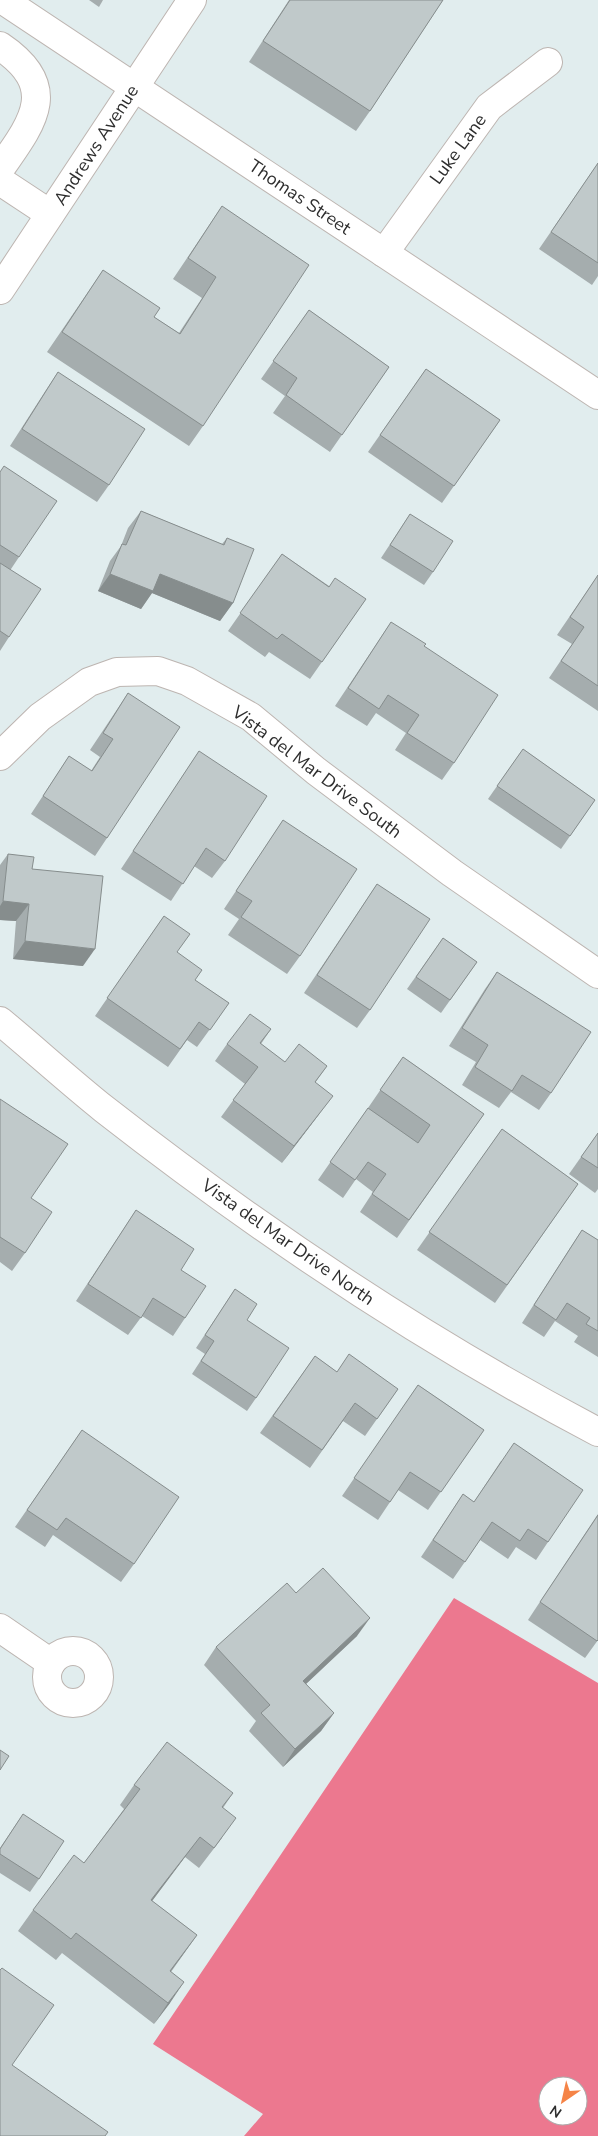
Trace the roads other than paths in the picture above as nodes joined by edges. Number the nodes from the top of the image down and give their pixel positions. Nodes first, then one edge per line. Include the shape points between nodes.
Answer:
1 (3, 0) edge
2 (192, 0) edge
3 (0, 46) edge
4 (548, 62) dead end
5 (134, 87) junction
6 (0, 169) edge
7 (0, 181) edge
8 (50, 214) junction
9 (384, 253) junction
10 (0, 290) edge
11 (598, 395) edge
12 (0, 756) edge
13 (598, 974) edge
14 (0, 1021) edge
15 (598, 1432) edge
16 (0, 1628) edge
17 (51, 1663) dead end

1 - 5 street, Thomas Street
2 - 5 street, Andrews Avenue
3 - 6 street via 25,68 33,82 36,97 29,128
4 - 9 street, Luke Lane via 488,107
5 - 8 street, Andrews Avenue
5 - 9 street, Thomas Street
7 - 8 street
8 - 10 street, Andrews Avenue
9 - 11 street, Thomas Street
12 - 13 street, Vista del Mar Drive South via 40,716 89,682 117,672 150,671 186,681 251,717 316,771 452,874
14 - 15 street, Vista del Mar Drive North via 104,1108 234,1206 372,1301 542,1403
16 - 17 street

